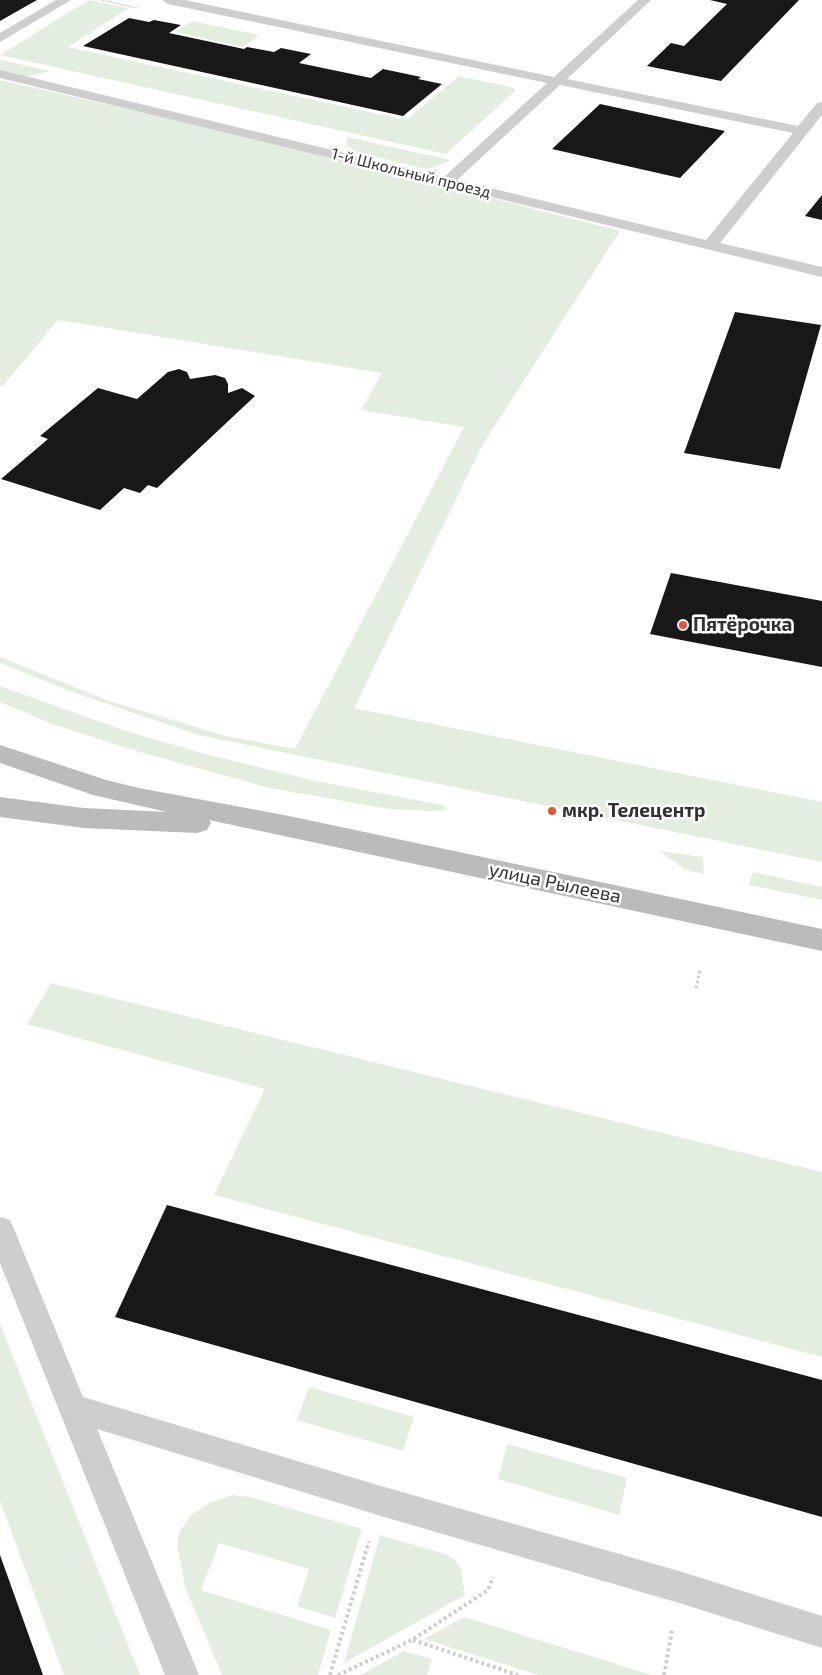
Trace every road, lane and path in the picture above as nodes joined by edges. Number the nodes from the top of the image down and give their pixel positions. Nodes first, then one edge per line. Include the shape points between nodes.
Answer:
1 (65, 0) edge
2 (168, 0) edge
3 (645, 0) edge
4 (0, 38) edge
5 (0, 74) edge
6 (557, 81) junction
7 (822, 106) edge
8 (801, 131) junction
9 (447, 181) junction
10 (710, 245) junction
11 (822, 272) edge
12 (0, 754) edge
13 (0, 807) edge
14 (289, 826) junction
15 (822, 940) edge
16 (700, 970) dead end
17 (696, 988) dead end
18 (0, 1229) edge
19 (72, 1408) junction
20 (381, 1501) junction
21 (507, 1536) junction
22 (822, 1632) edge
23 (412, 1640) junction
24 (182, 1675) edge
25 (330, 1675) edge
26 (338, 1675) edge
27 (518, 1675) edge

1 - 4 lane
2 - 6 lane
3 - 6 lane
5 - 9 lane, 1-й Школьный проезд
6 - 8 lane
6 - 9 lane
7 - 8 lane
8 - 10 lane
9 - 10 lane, 1-й Школьный проезд
10 - 11 lane, 1-й Школьный проезд
12 - 14 main road via 102,788
13 - 14 main road via 84,818
14 - 15 main road, улица Рылеева
16 - 17 path
18 - 19 lane
19 - 20 lane
19 - 24 lane
20 - 21 lane
20 - 25 path
21 - 22 lane
21 - 23 path via 488,1590
23 - 26 path
23 - 27 path

